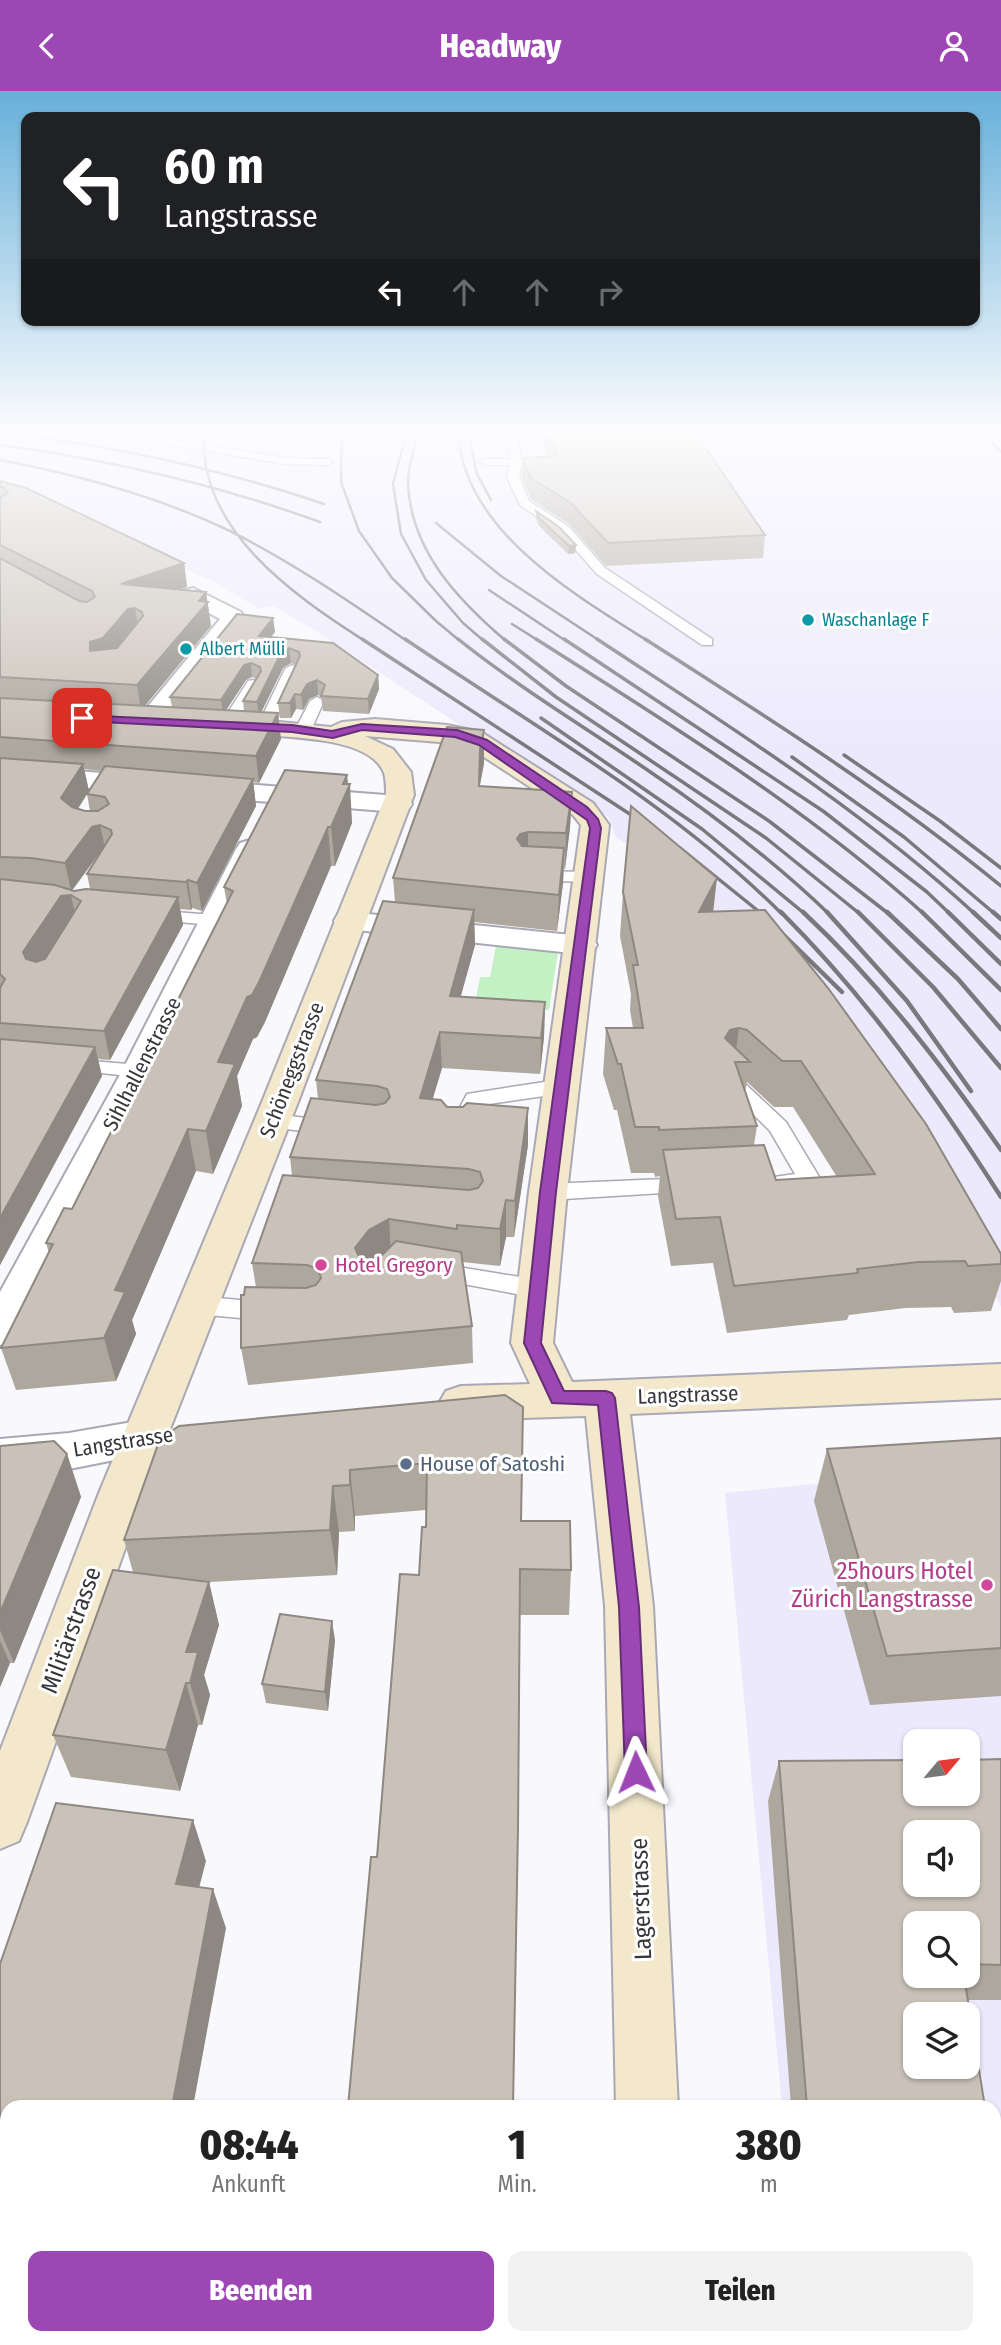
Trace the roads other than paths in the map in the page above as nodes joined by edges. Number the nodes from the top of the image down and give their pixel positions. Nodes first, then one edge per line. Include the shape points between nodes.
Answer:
1 (570, 536) edge
2 (193, 595) edge
3 (707, 642) dead end
4 (292, 669) edge
5 (253, 684) edge
6 (317, 702) dead end
7 (123, 720) edge
8 (149, 721) junction
9 (175, 723) edge
10 (202, 724) edge
11 (228, 725) junction
12 (265, 727) junction
13 (303, 730) junction
14 (333, 735) junction
15 (0, 773) edge
16 (279, 795) junction
17 (397, 804) junction
18 (528, 875) edge
19 (589, 877) junction
20 (129, 913) edge
21 (213, 920) junction
22 (349, 921) junction
23 (581, 946) junction
24 (52, 1063) edge
25 (139, 1071) junction
26 (732, 1083) edge
27 (561, 1093) junction
28 (272, 1121) junction
29 (354, 1130) edge
30 (456, 1136) edge
31 (774, 1183) edge
32 (711, 1185) edge
33 (548, 1192) junction
34 (418, 1269) edge
35 (538, 1289) junction
36 (197, 1305) junction
37 (298, 1313) edge
38 (0, 1330) edge
39 (1001, 1381) edge
40 (582, 1398) junction
41 (423, 1406) edge
42 (164, 1435) junction
43 (0, 1457) edge
44 (0, 1822) edge
45 (647, 2100) edge

1 - 3 lane via 601,571
2 - 8 street via 233,617
4 - 12 lane
5 - 11 lane
6 - 13 lane
7 - 8 street
8 - 9 street
10 - 11 street
11 - 12 street
12 - 13 street
13 - 14 street
14 - 17 street, Schöneggstrasse via 360,742 390,761 400,777
14 - 19 street, Lagerstrasse via 369,727 457,734 483,743 593,819
15 - 16 street via 99,791
16 - 17 street
16 - 21 street, Sihlhallenstrasse
17 - 22 street, Schöneggstrasse
18 - 19 lane
19 - 23 street, Lagerstrasse
20 - 21 lane
21 - 25 street, Sihlhallenstrasse
22 - 23 street
22 - 28 street, Schöneggstrasse
23 - 27 street, Lagerstrasse
24 - 25 lane
25 - 38 street, Sihlhallenstrasse
26 - 31 lane via 778,1127 810,1180
27 - 30 lane via 544,1089 474,1099
27 - 33 street, Lagerstrasse
28 - 29 lane
28 - 36 street, Schöneggstrasse
32 - 33 lane
33 - 35 street, Lagerstrasse
34 - 35 lane
35 - 40 street, Lagerstrasse via 533,1343
36 - 37 lane
36 - 42 street, Schöneggstrasse
39 - 40 street, Langstrasse
40 - 41 street, Langstrasse via 492,1399
40 - 45 street, Lagerstrasse via 629,1607
42 - 43 street, Langstrasse
42 - 44 street, Militärstrasse

